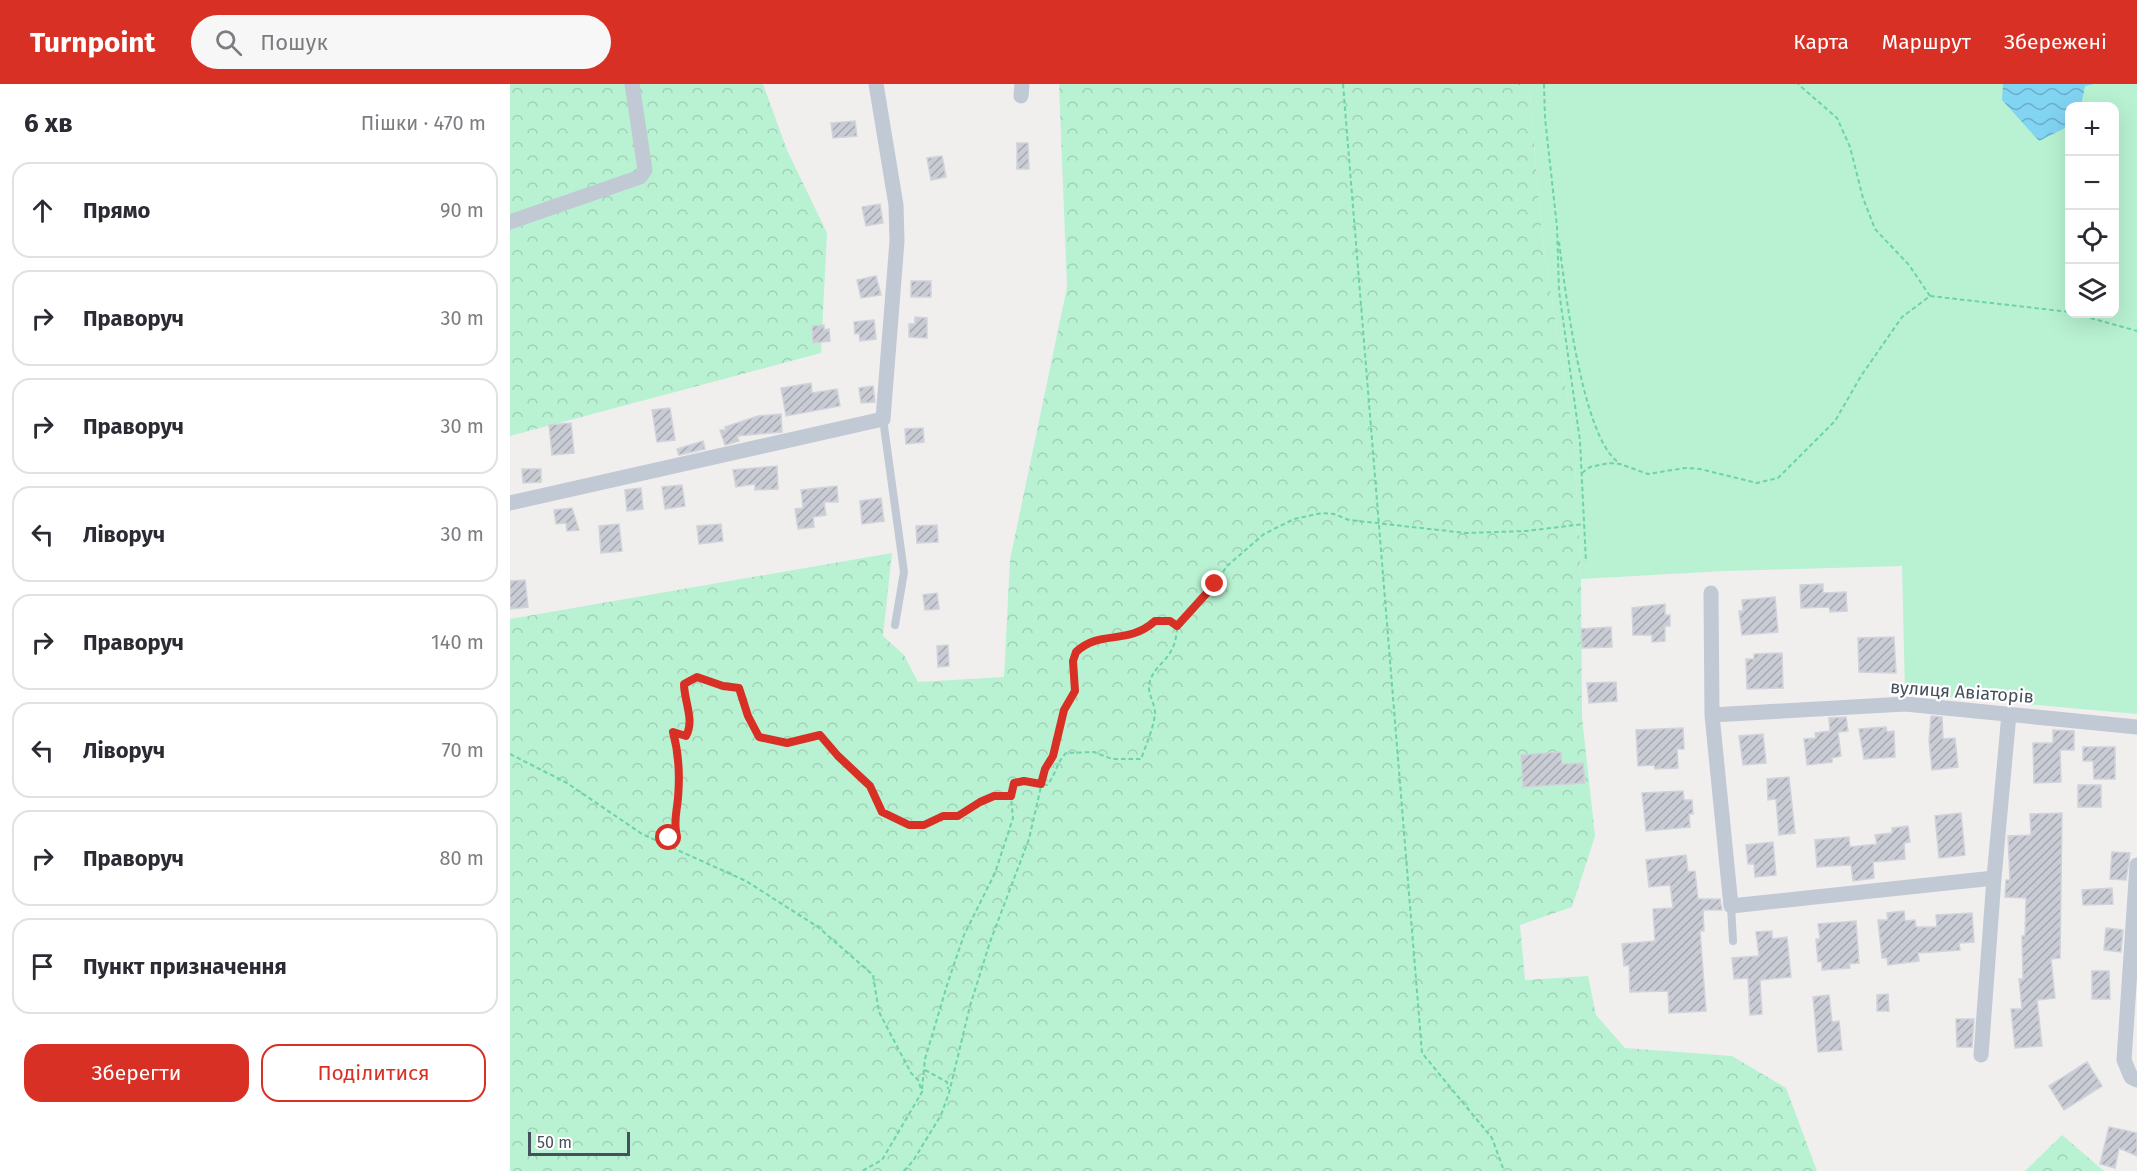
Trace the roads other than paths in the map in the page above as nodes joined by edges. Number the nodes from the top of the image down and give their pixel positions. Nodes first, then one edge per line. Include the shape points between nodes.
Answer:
1 (632, 84) edge
2 (876, 84) edge
3 (510, 222) edge
4 (883, 419) junction
5 (510, 503) edge
6 (1711, 592) dead end
7 (895, 625) dead end
8 (1712, 714) junction
9 (2009, 714) junction
10 (2137, 728) edge
11 (2137, 865) edge
12 (1994, 878) junction
13 (1731, 906) junction
14 (1733, 941) dead end
15 (1981, 1055) dead end
16 (2137, 1080) edge

1 - 3 street via 645,170 640,177
2 - 4 street via 896,205 897,241
4 - 5 street
4 - 7 lane via 904,572
6 - 8 street
8 - 9 street, вулиця Авіаторів via 1905,704
8 - 13 street
9 - 10 street, вулиця Авіаторів
9 - 12 street
11 - 16 street via 2124,1060 2131,1077
12 - 13 street
12 - 15 street
13 - 14 lane

